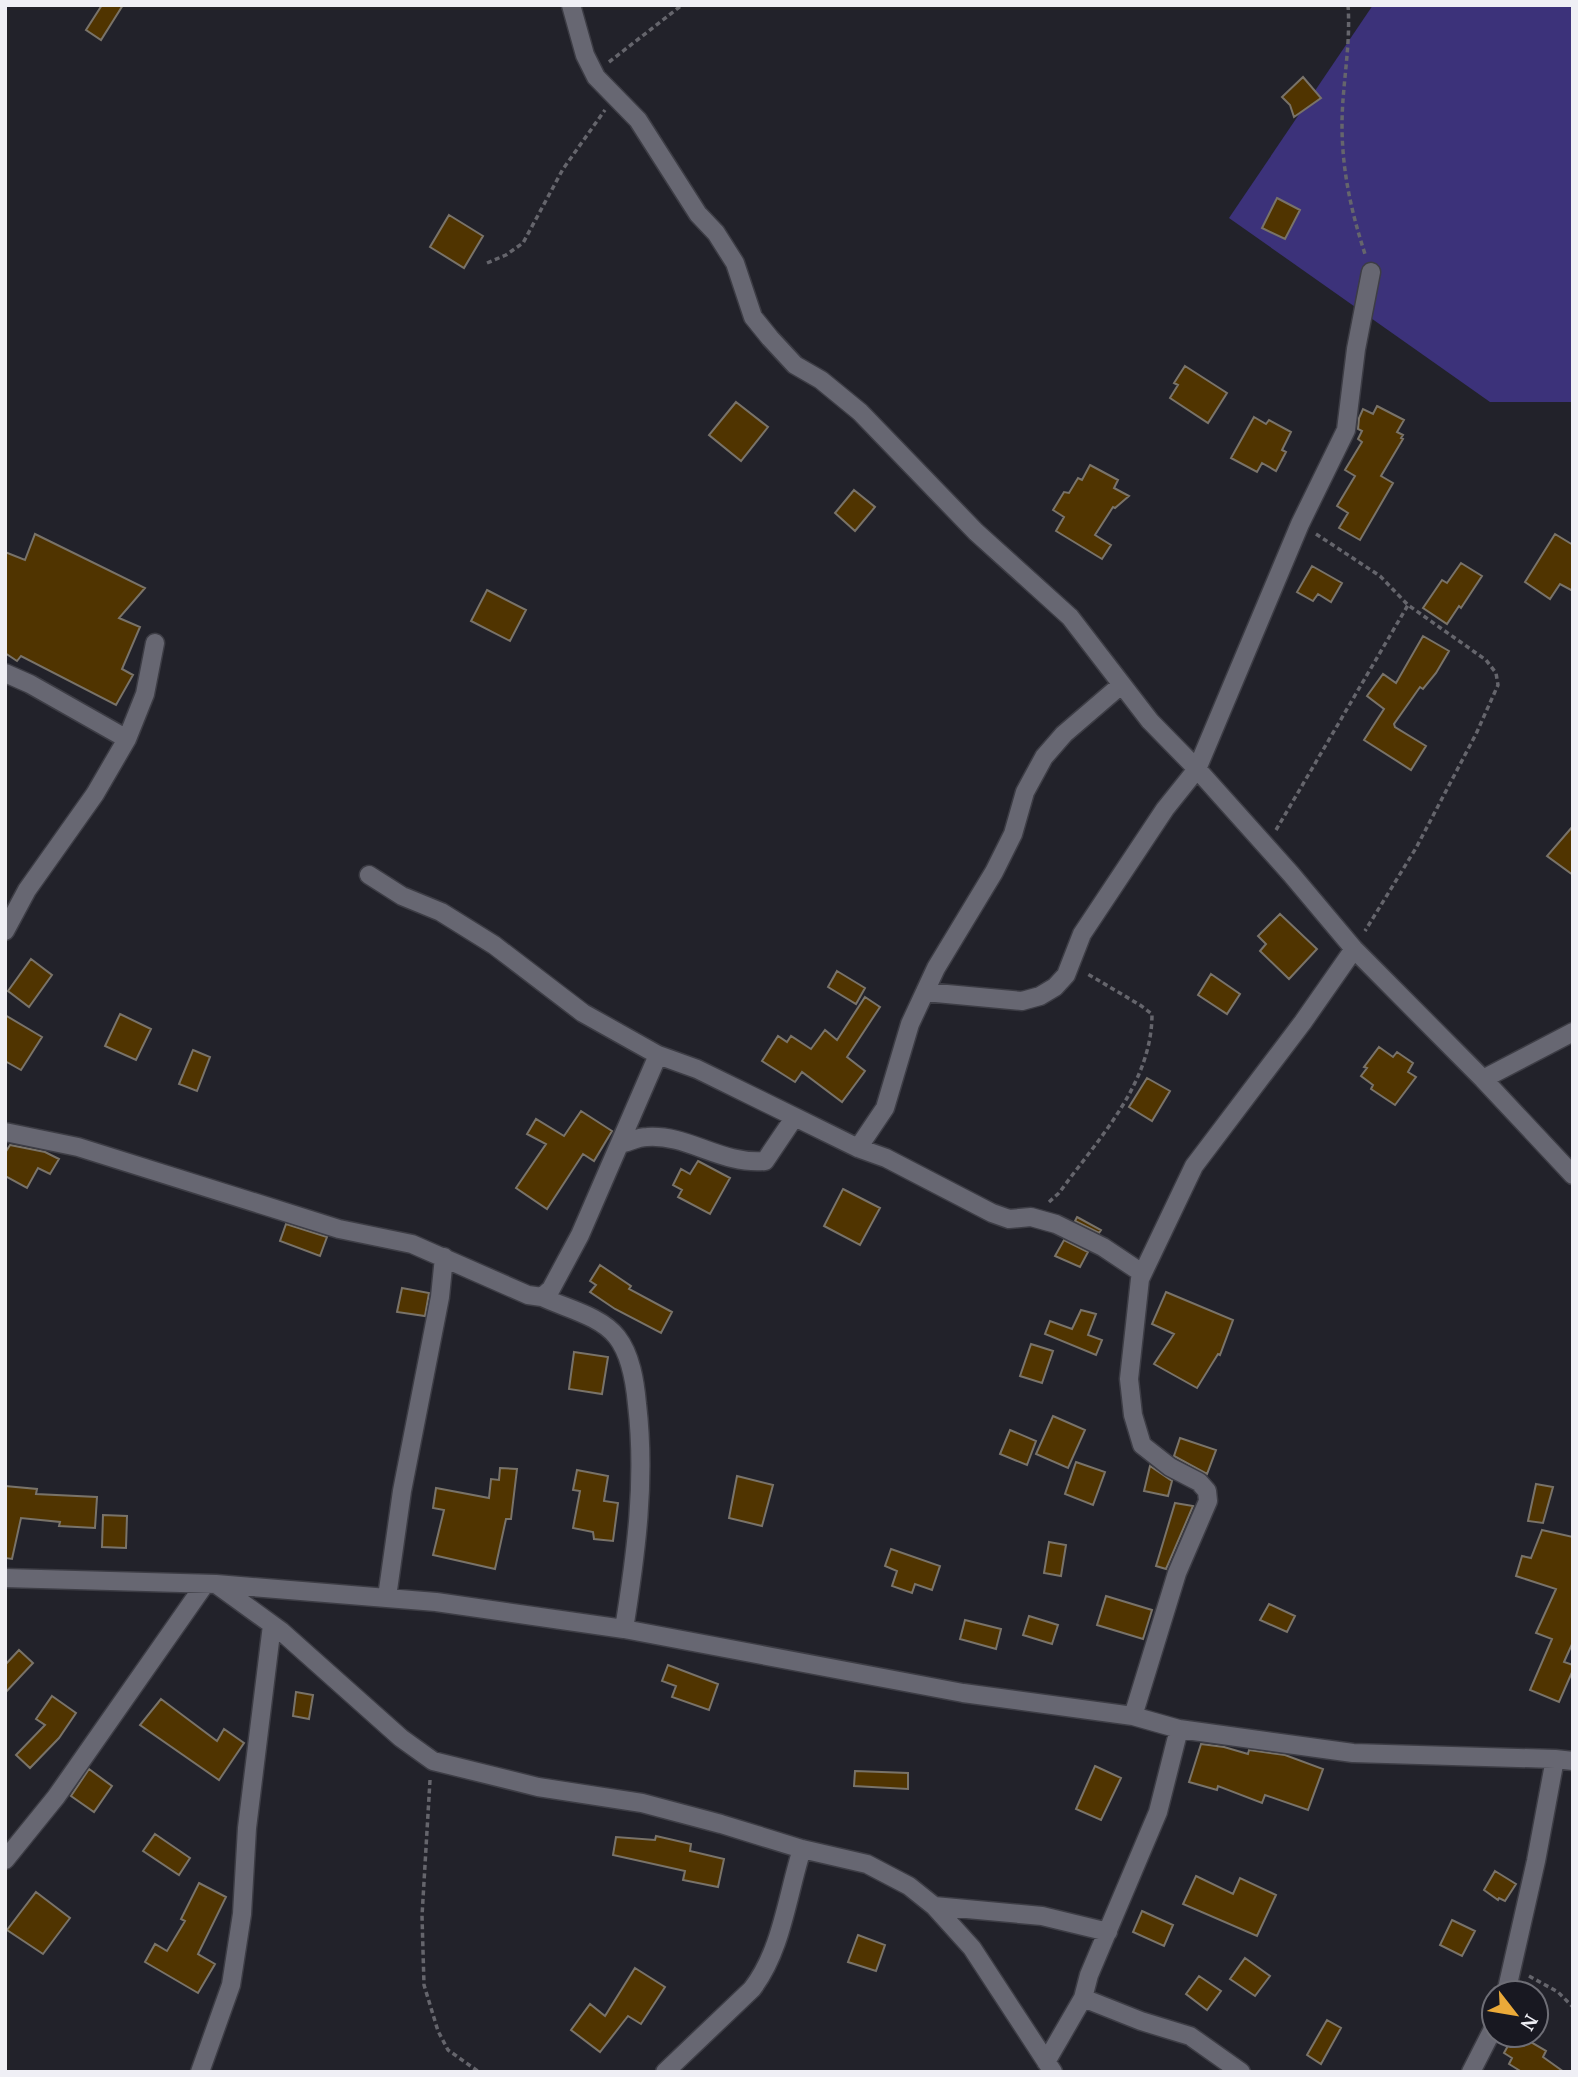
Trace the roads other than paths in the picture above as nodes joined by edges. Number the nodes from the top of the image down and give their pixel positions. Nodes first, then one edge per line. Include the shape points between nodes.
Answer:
1 (571, 5) edge
2 (1371, 272) road end
3 (155, 643) dead end
4 (5, 673) edge
5 (1121, 685) junction
6 (127, 739) junction
7 (1197, 769) junction
8 (369, 875) dead end
9 (5, 931) edge
10 (1354, 949) junction
11 (925, 992) junction
12 (1573, 1032) edge
13 (658, 1055) junction
14 (1483, 1079) junction
15 (794, 1118) junction
16 (5, 1132) edge
17 (620, 1144) junction
18 (858, 1148) junction
19 (1573, 1175) edge
20 (444, 1257) junction
21 (1142, 1273) junction
22 (542, 1297) junction
23 (5, 1578) edge
24 (211, 1584) junction
25 (387, 1597) junction
26 (272, 1625) junction
27 (624, 1629) junction
28 (1133, 1716) junction
29 (1179, 1730) junction
30 (1564, 1760) edge
31 (802, 1850) junction
32 (5, 1860) edge
33 (934, 1906) junction
34 (1108, 1932) junction
35 (1510, 1979) edge
36 (1083, 1998) junction
37 (1483, 2049) edge
38 (1050, 2067) edge
39 (200, 2072) edge
40 (665, 2072) edge
41 (1241, 2072) edge
42 (1471, 2072) edge

1 - 5 street via 596,77 638,120 698,214 736,263 753,317 795,365 860,412 976,532 1070,617
2 - 7 street via 1346,430 1300,524
3 - 6 street via 145,694
4 - 6 street
5 - 7 street
5 - 11 street via 1044,757 994,872
6 - 9 street
7 - 10 street
7 - 11 street via 1164,809 1082,933 1066,975 1055,987 1022,1001
8 - 13 street via 494,944 583,1013
10 - 14 street
10 - 21 street via 1194,1166
11 - 18 street via 910,1024 885,1108
12 - 14 street
13 - 15 street
13 - 17 street
14 - 19 street
15 - 17 street via 765,1161 726,1158 666,1138 645,1136
15 - 18 street
16 - 20 street via 78,1147
17 - 22 street via 580,1235
18 - 21 street via 992,1213 1056,1224
20 - 22 street
20 - 25 street
21 - 28 street via 1129,1379 1133,1415 1142,1445 1199,1482 1208,1501 1177,1573
22 - 27 street via 616,1335 635,1382 641,1437 640,1508
23 - 24 street
24 - 25 street
24 - 26 street
24 - 32 street
25 - 27 street
26 - 31 street via 401,1738 433,1760 538,1787 642,1803
26 - 39 street via 231,1985
27 - 28 street via 963,1693
28 - 29 street
29 - 30 street via 1353,1753
29 - 34 street via 1158,1812
30 - 35 street
31 - 33 street via 867,1864 909,1886
31 - 40 street via 764,1973
33 - 34 street via 1042,1916
33 - 38 street via 972,1948
34 - 36 street
36 - 38 street
36 - 41 street via 1190,2036
37 - 42 street

